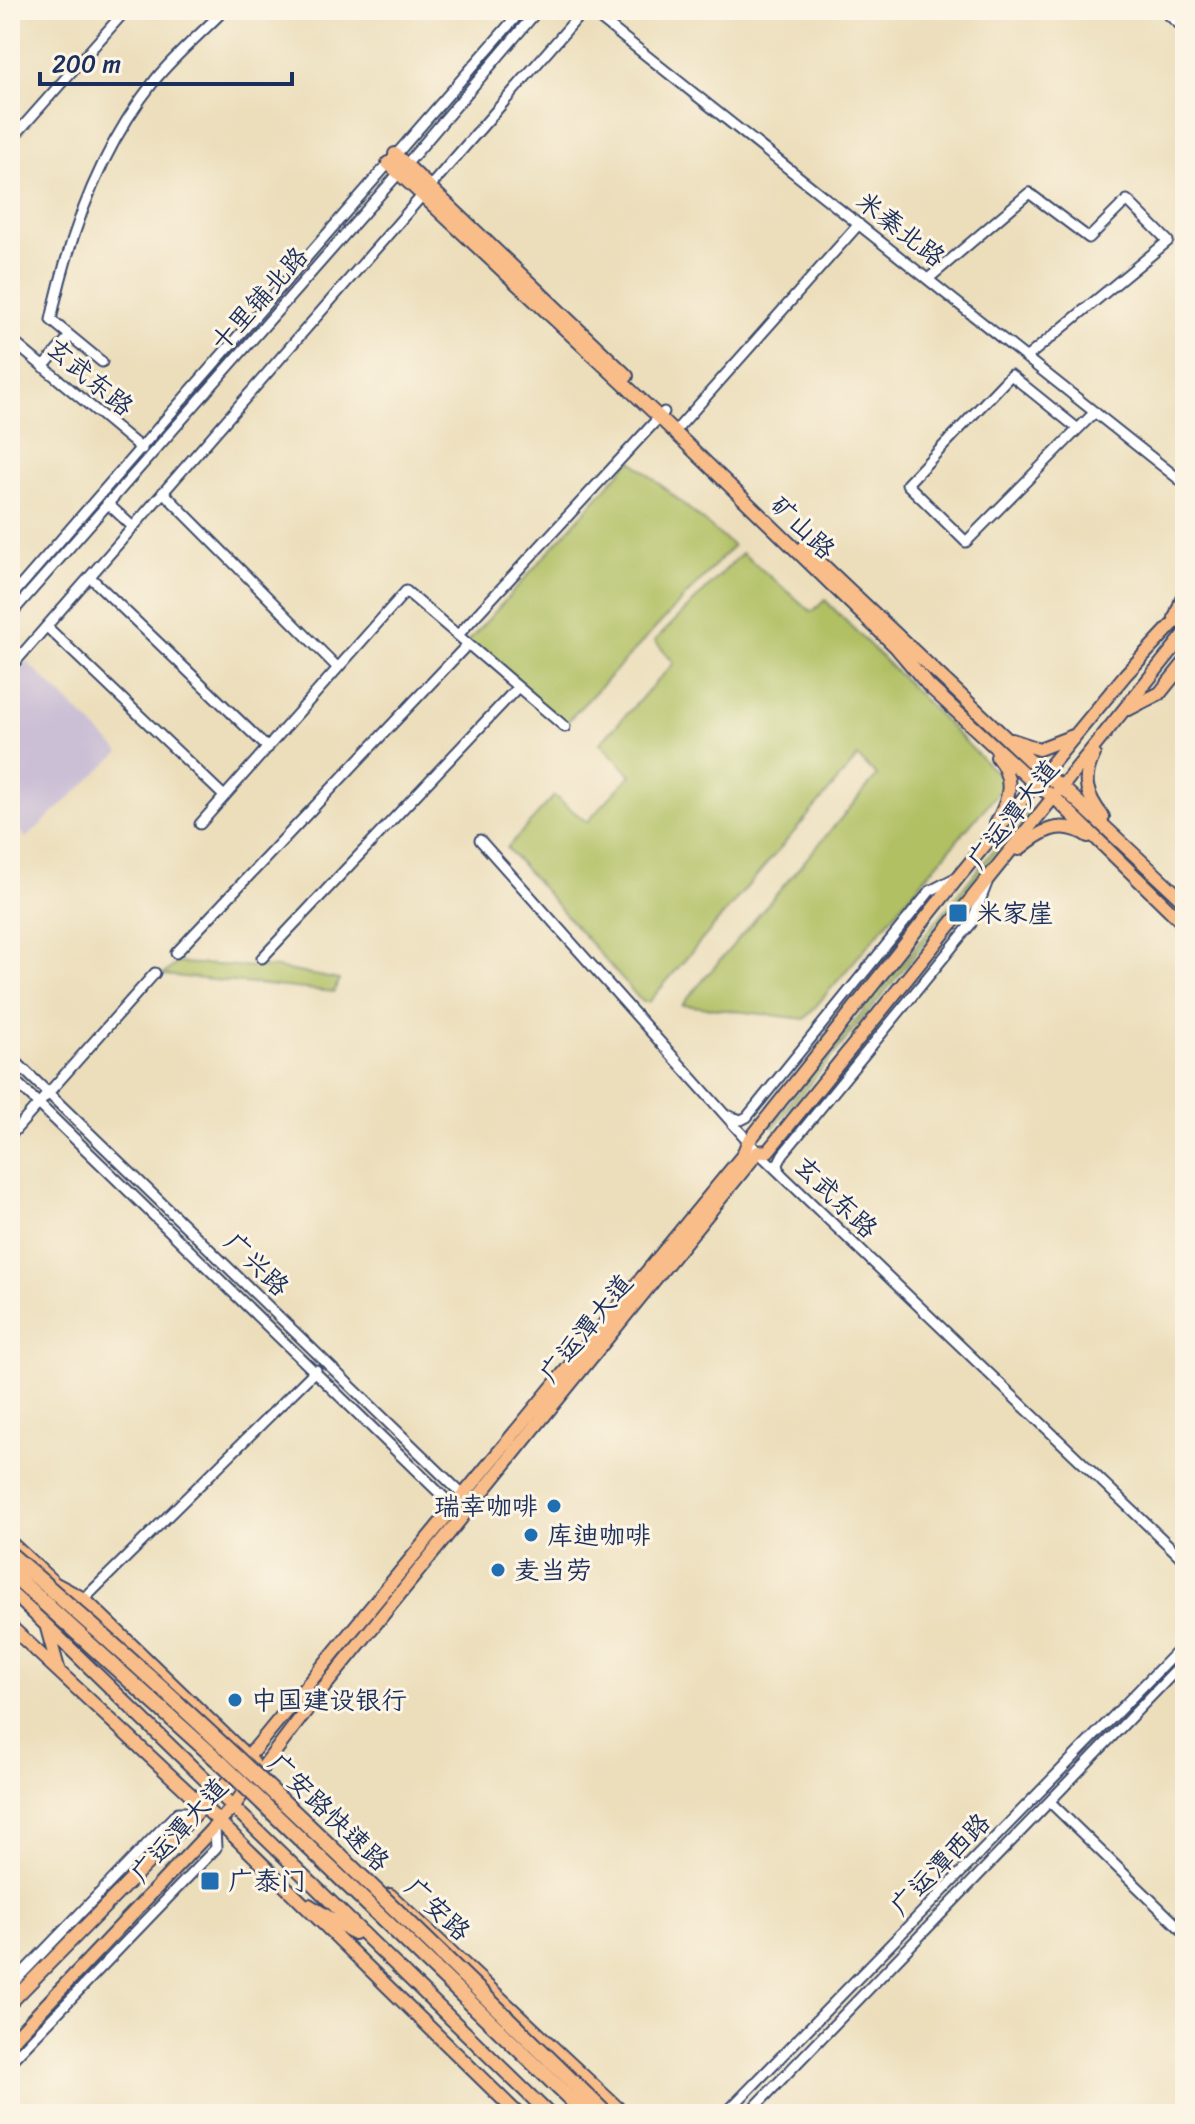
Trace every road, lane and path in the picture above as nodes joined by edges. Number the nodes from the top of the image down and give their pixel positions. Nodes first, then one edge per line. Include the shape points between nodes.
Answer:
1 (126, 10) edge
2 (224, 10) edge
3 (522, 10) edge
4 (538, 10) edge
5 (586, 10) edge
6 (1163, 10) edge
7 (1176, 10) edge
8 (1185, 18) edge
9 (1185, 29) edge
10 (10, 141) edge
11 (392, 159) junction
12 (403, 169) junction
13 (427, 190) junction
14 (859, 224) junction
15 (928, 279) junction
16 (70, 336) junction
17 (10, 339) edge
18 (1027, 357) junction
19 (102, 362) dead end
20 (43, 367) junction
21 (1095, 412) junction
22 (661, 415) junction
23 (679, 427) junction
24 (1078, 429) junction
25 (142, 449) junction
26 (1185, 484) edge
27 (163, 492) junction
28 (107, 503) junction
29 (133, 527) junction
30 (90, 577) junction
31 (1185, 591) edge
32 (10, 598) edge
33 (1185, 611) edge
34 (10, 615) edge
35 (1172, 626) junction
36 (47, 627) junction
37 (1185, 634) edge
38 (458, 635) junction
39 (468, 644) junction
40 (1185, 662) edge
41 (10, 668) edge
42 (338, 668) junction
43 (518, 687) junction
44 (1123, 713) junction
45 (1085, 726) junction
46 (565, 727) dead end
47 (997, 730) junction
48 (1108, 731) junction
49 (978, 732) junction
50 (268, 748) junction
51 (1040, 780) junction
52 (1057, 791) junction
53 (224, 796) junction
54 (200, 824) dead end
55 (480, 840) dead end
56 (1125, 844) junction
57 (985, 845) junction
58 (1108, 851) junction
59 (1007, 858) junction
60 (960, 875) junction
61 (988, 882) junction
62 (1185, 902) edge
63 (1185, 925) edge
64 (176, 953) dead end
65 (262, 958) dead end
66 (155, 973) dead end
67 (838, 1029) junction
68 (802, 1049) junction
69 (10, 1056) edge
70 (10, 1076) edge
71 (50, 1094) junction
72 (39, 1104) junction
73 (717, 1107) junction
74 (10, 1136) edge
75 (748, 1142) junction
76 (758, 1152) junction
77 (785, 1178) junction
78 (316, 1370) junction
79 (463, 1508) junction
80 (10, 1542) edge
81 (10, 1554) edge
82 (1185, 1561) edge
83 (10, 1573) edge
84 (10, 1590) edge
85 (84, 1599) junction
86 (46, 1625) junction
87 (11, 1628) edge
88 (1185, 1643) edge
89 (1185, 1661) edge
90 (58, 1668) junction
91 (249, 1756) junction
92 (259, 1770) junction
93 (230, 1779) junction
94 (215, 1791) junction
95 (245, 1793) junction
96 (1050, 1802) junction
97 (199, 1808) junction
98 (232, 1808) junction
99 (216, 1826) junction
100 (289, 1893) junction
101 (131, 1915) junction
102 (1185, 1933) edge
103 (129, 1938) junction
104 (375, 1946) junction
105 (23, 1972) junction
106 (10, 1986) edge
107 (12, 2001) edge
108 (10, 2043) edge
109 (10, 2062) edge
110 (518, 2114) edge
111 (549, 2114) edge
112 (587, 2114) edge
113 (606, 2114) edge
114 (624, 2114) edge
115 (725, 2114) edge
116 (748, 2114) edge

1 - 10 street
2 - 16 street via 155,80 99,170 64,258 51,320
3 - 11 street, 十里铺北路
4 - 12 street, 十里铺北路
5 - 13 street
5 - 14 street, 米秦北路
6 - 9 street
7 - 8 street
11 - 12 main road, 矿山路
11 - 25 street, 十里铺北路
12 - 13 main road, 矿山路
12 - 28 street, 十里铺北路
13 - 22 main road, 矿山路
13 - 27 street
14 - 15 street, 米秦北路
14 - 23 street
15 - 18 street, 米秦北路
15 - 18 street via 1029,193 1089,238 1127,200 1168,241
16 - 19 street
16 - 20 street
17 - 20 street, 玄武东路
18 - 21 street, 米秦北路
20 - 25 street, 玄武东路
21 - 24 street
21 - 26 street, 米秦北路
22 - 23 main road, 矿山路
22 - 38 street
22 - 49 main road, 矿山路
23 - 47 main road, 矿山路
24 - 24 street via 966,542 907,484 1011,375
25 - 32 street, 十里铺北路
27 - 29 street
27 - 42 street
28 - 29 street
28 - 34 street, 十里铺北路
29 - 30 street
30 - 36 street
30 - 50 street
31 - 35 main road
33 - 35 main road, 广运潭大道
35 - 45 main road, 广运潭大道
36 - 41 street
36 - 53 street
37 - 44 main road, 广运潭大道
38 - 39 street
38 - 42 street via 406,591
39 - 43 street
39 - 64 street
40 - 44 main road via 1160,693
42 - 50 street
43 - 46 street
43 - 65 street
44 - 48 main road, 广运潭大道
45 - 47 main road via 1060,743 1039,749
45 - 51 main road, 广运潭大道
47 - 51 main road, 矿山路
48 - 52 main road, 广运潭大道
48 - 56 main road via 1087,769 1085,787
49 - 51 main road, 矿山路
49 - 57 main road via 1010,781 1005,805
50 - 53 street
51 - 52 main road, 矿山路
51 - 57 main road, 广运潭大道
52 - 56 main road, 矿山路
52 - 58 main road, 矿山路
52 - 59 main road, 广运潭大道
53 - 54 street
55 - 73 street, 玄武东路
56 - 62 main road, 矿山路
57 - 60 main road, 广运潭大道
58 - 59 main road via 1079,831 1057,827 1041,832
58 - 63 main road, 矿山路
59 - 61 main road, 广运潭大道
60 - 67 main road, 广运潭大道
60 - 68 street via 930,891
61 - 76 main road, 广运潭大道 via 768,1151
61 - 77 street via 971,924 783,1154 778,1164
66 - 71 street
67 - 68 street
67 - 75 main road, 广运潭大道
68 - 73 street via 744,1119 733,1119
69 - 71 street, 广兴路
70 - 72 street, 广兴路
71 - 72 street
71 - 79 street, 广兴路
72 - 74 street
72 - 78 street, 广兴路
73 - 75 street, 玄武东路
75 - 76 street, 玄武东路
75 - 79 main road, 广运潭大道 via 743,1155
76 - 77 street, 玄武东路
76 - 79 main road, 广运潭大道
77 - 82 street, 玄武东路
78 - 79 street, 广兴路
78 - 85 street
79 - 91 main road, 广运潭大道
79 - 92 main road, 广运潭大道
80 - 85 main road, 广安路 via 54,1583
81 - 113 highway, 广安路快速路, bridge via 233,1753
83 - 93 main road
83 - 112 highway, 广安路快速路, bridge via 223,1765
84 - 86 main road
85 - 91 main road, 广安路
86 - 90 main road
86 - 94 main road
87 - 90 main road
88 - 115 street, 广运潭西路
89 - 96 street, 广运潭西路
90 - 97 main road
91 - 92 main road, 广安路
91 - 93 main road, 广运潭大道
92 - 95 main road, 广运潭大道
92 - 114 main road, 广安路
93 - 94 main road, 广运潭大道
93 - 95 main road
94 - 97 main road, 广运潭大道
94 - 98 main road
95 - 98 main road, 广运潭大道
95 - 112 main road
96 - 102 street
96 - 116 street, 广运潭西路
97 - 99 main road
97 - 105 street via 178,1812
97 - 107 main road, 广运潭大道
98 - 99 main road, 广运潭大道
98 - 104 main road
99 - 100 main road
99 - 101 main road, 广运潭大道
99 - 103 street via 216,1848
100 - 104 main road
100 - 110 main road
101 - 103 street
101 - 108 main road, 广运潭大道
103 - 109 street
104 - 111 main road
105 - 106 street
105 - 107 street

